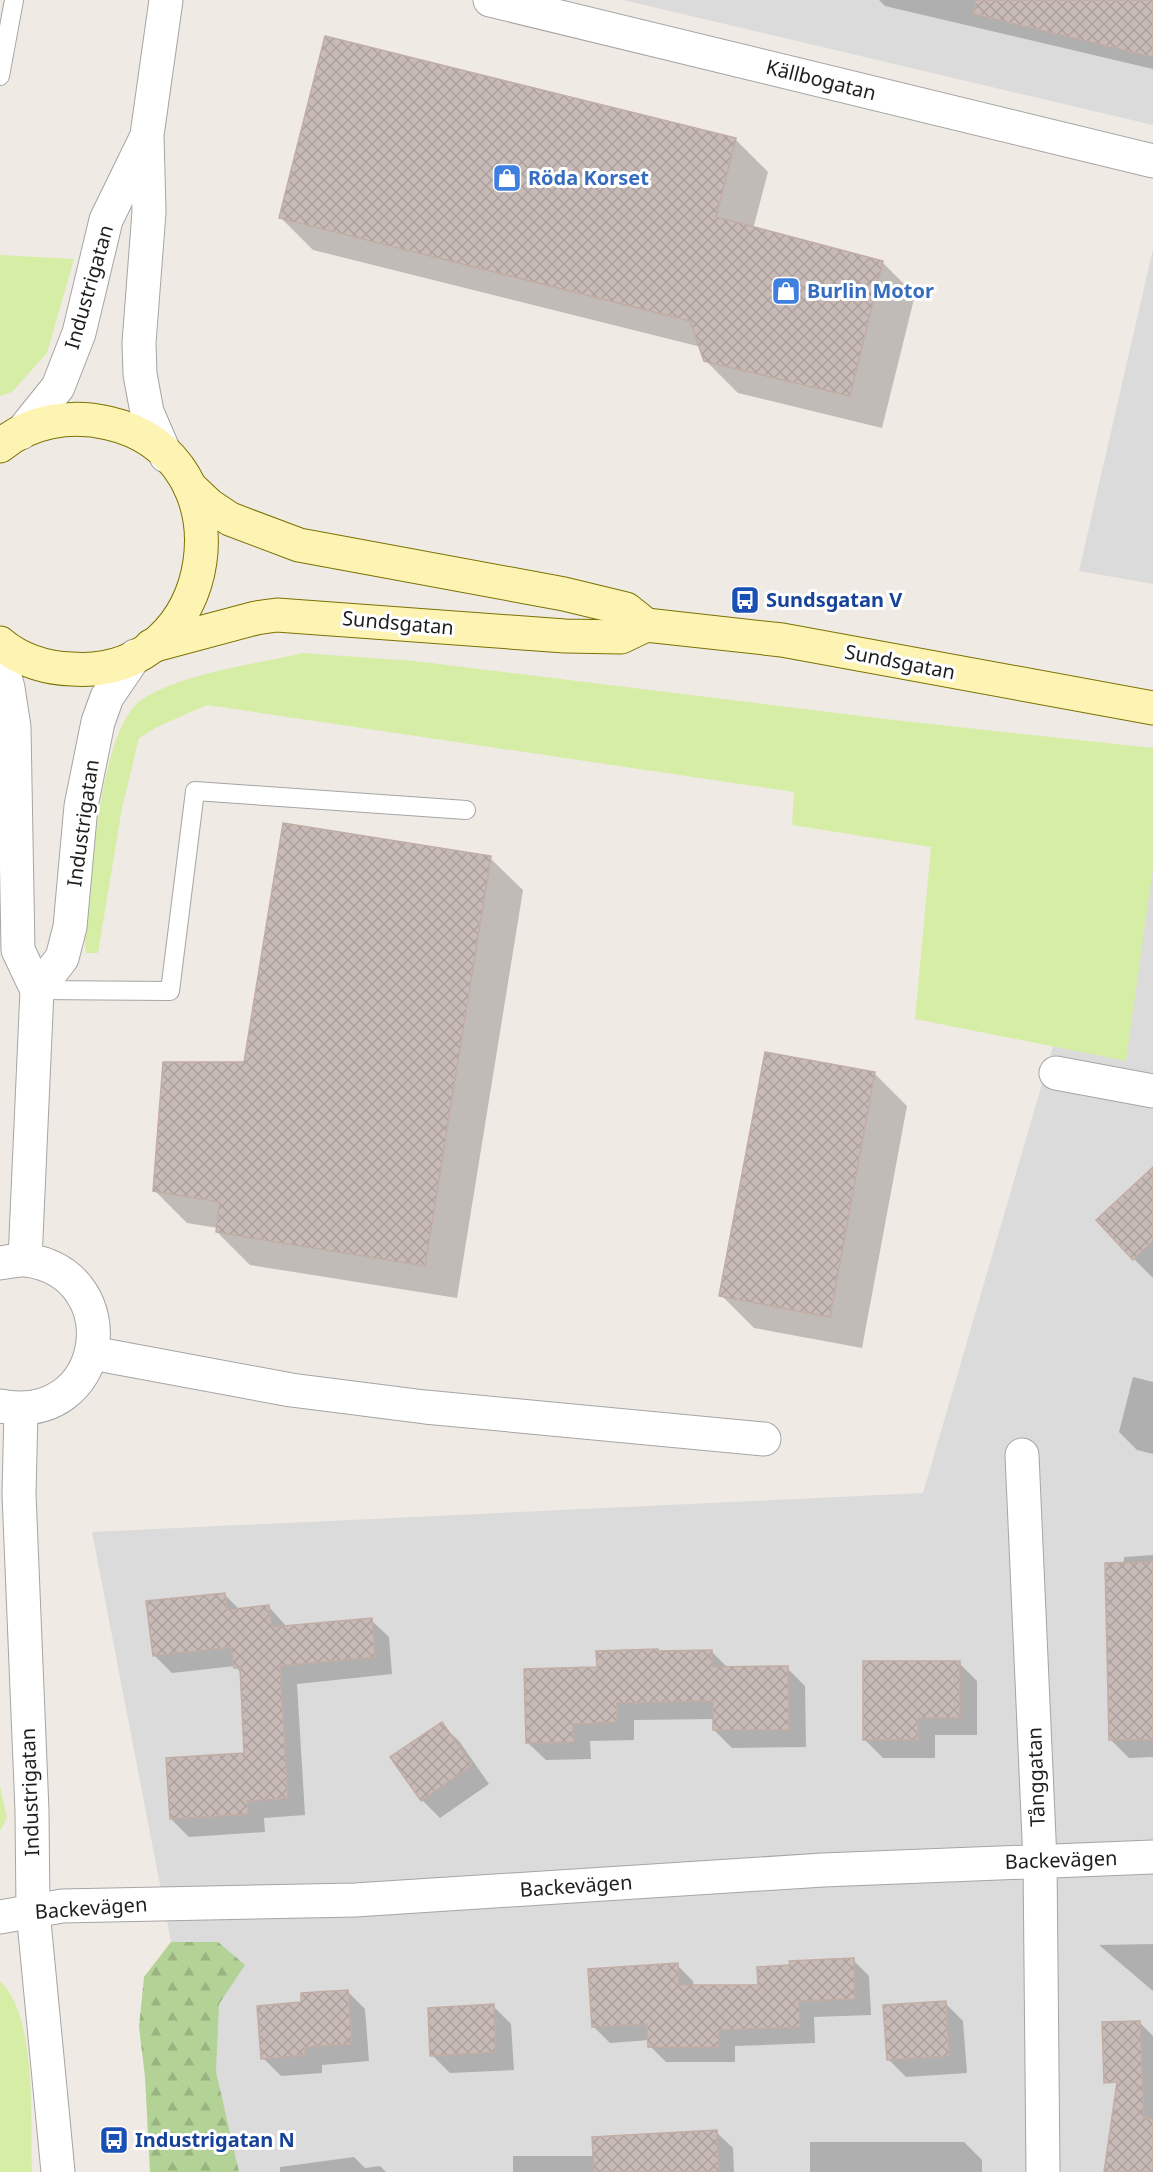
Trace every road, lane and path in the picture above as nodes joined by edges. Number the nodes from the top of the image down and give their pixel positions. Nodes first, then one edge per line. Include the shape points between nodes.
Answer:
1 (14, 0) edge
2 (166, 0) edge
3 (490, 0) edge
4 (0, 76) edge
5 (147, 135) junction
6 (1153, 161) edge
7 (6, 441) edge
8 (166, 456) junction
9 (190, 487) junction
10 (646, 625) junction
11 (0, 643) edge
12 (143, 651) junction
13 (0, 659) edge
14 (1153, 708) edge
15 (466, 810) dead end
16 (8, 813) edge
17 (37, 990) junction
18 (1056, 1073) dead end
19 (1153, 1091) edge
20 (13, 1262) edge
21 (92, 1353) junction
22 (10, 1408) edge
23 (764, 1439) dead end
24 (1023, 1455) dead end
25 (1153, 1857) edge
26 (1040, 1861) junction
27 (33, 1911) junction
28 (0, 1917) edge
29 (58, 2172) edge
30 (1043, 2172) edge

1 - 4 lane
2 - 5 street, Industrigatan
3 - 6 street, Källbogatan
5 - 7 street, Industrigatan via 106,220 79,333 58,387
5 - 8 street, Industrigatan via 149,212 140,374 147,412
7 - 8 main road via 58,420 97,420 135,433
8 - 9 main road
9 - 10 main road, Sundsgatan via 230,519 299,545 564,594 626,609
9 - 12 main road via 202,525 202,564 190,602 166,633
10 - 12 main road, Sundsgatan via 621,637 565,636 286,615 256,618
10 - 14 main road, Sundsgatan via 782,640
11 - 12 main road, Sundsgatan via 30,660 58,669 97,669
12 - 17 street, Industrigatan via 107,697 98,722 81,806 70,927 62,958
13 - 16 street via 14,728
15 - 17 lane via 195,791 170,991
16 - 17 street via 18,950
17 - 20 street
18 - 19 street
20 - 21 street via 47,1266 77,1285 90,1307 96,1337
21 - 22 street via 73,1389 49,1404
21 - 23 street via 291,1390 425,1407
22 - 27 street, Industrigatan via 19,1494
24 - 26 street, Tånggatan
25 - 26 street, Backevägen
26 - 27 street, Backevägen via 823,1870 355,1900 62,1906
26 - 30 street, Tånggatan
27 - 28 street, Backevägen
27 - 29 street, Industrigatan

